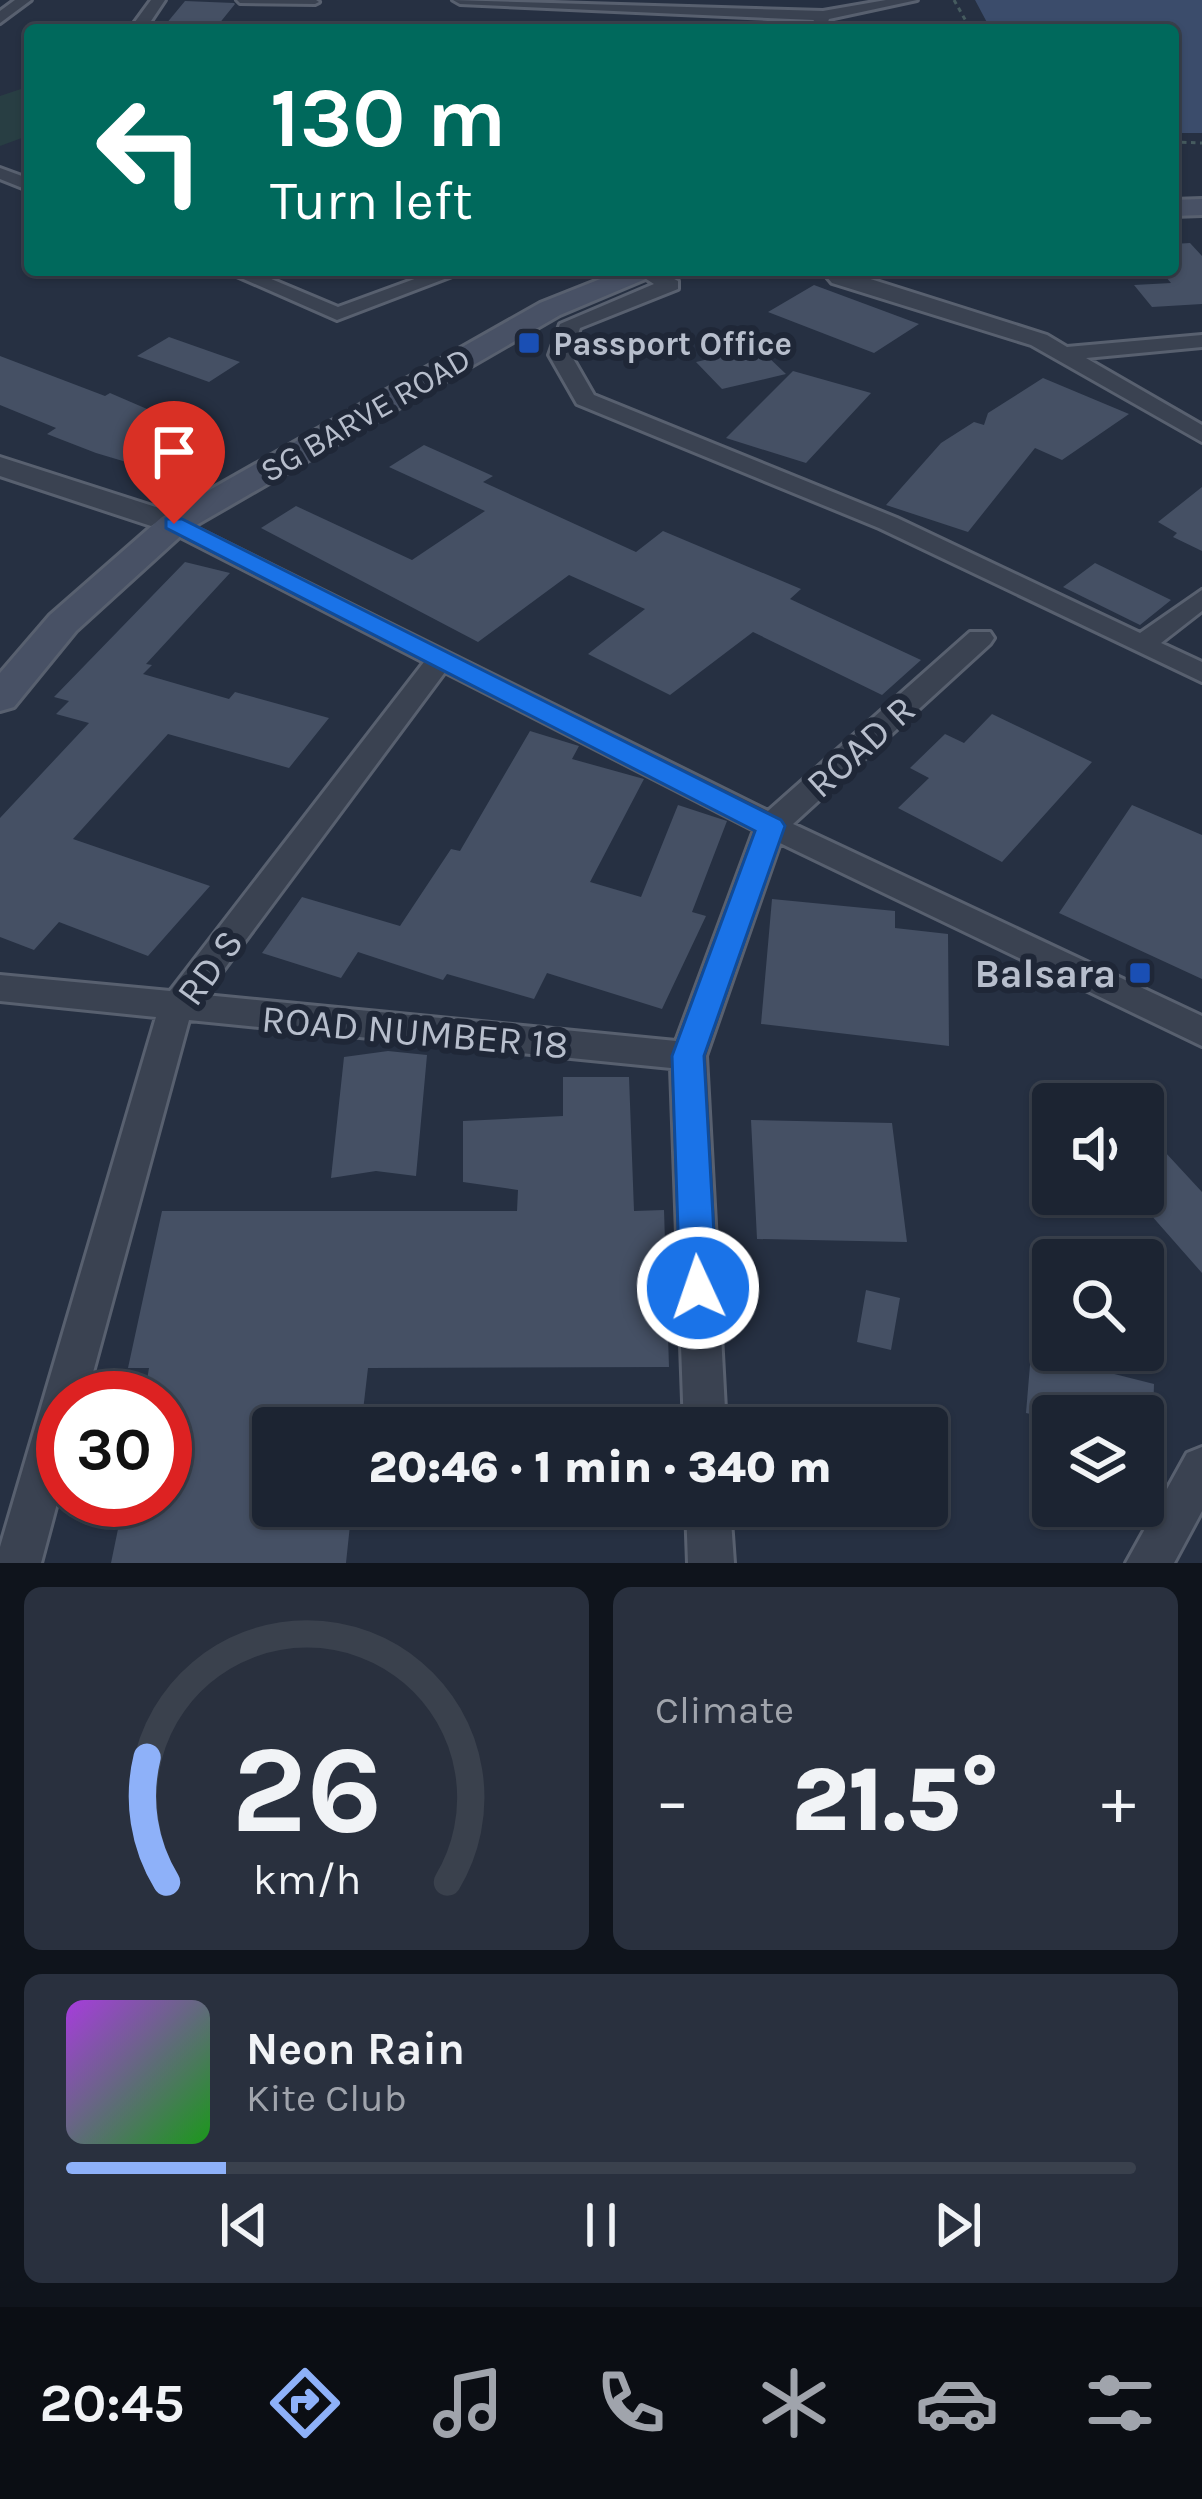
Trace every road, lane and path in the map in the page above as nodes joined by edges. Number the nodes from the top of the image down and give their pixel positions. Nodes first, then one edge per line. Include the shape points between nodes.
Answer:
1 (24, 0) edge
2 (240, 0) edge
3 (460, 0) edge
4 (910, 0) edge
5 (316, 1) edge
6 (621, 4) junction
7 (233, 11) dead end
8 (309, 14) dead end
9 (813, 14) edge
10 (0, 18) edge
11 (616, 24) edge
12 (247, 276) edge
13 (442, 276) edge
14 (588, 276) edge
15 (631, 276) edge
16 (654, 276) edge
17 (836, 276) edge
18 (1202, 341) edge
19 (1063, 353) junction
20 (1202, 435) edge
21 (0, 466) edge
22 (162, 520) junction
23 (1202, 598) edge
24 (980, 638) dead end
25 (1141, 645) junction
26 (0, 658) edge
27 (440, 658) junction
28 (1202, 674) edge
29 (0, 698) edge
30 (771, 826) junction
31 (0, 988) edge
32 (175, 1010) junction
33 (1202, 1032) edge
34 (688, 1056) junction
35 (73, 1371) edge
36 (704, 1407) edge
37 (1202, 1468) edge
38 (36, 1500) edge
39 (709, 1527) edge
40 (18, 1563) edge
41 (711, 1563) edge
42 (1149, 1563) edge

1 - 10 street
2 - 5 lane
2 - 7 lane
3 - 6 street
4 - 9 street
5 - 8 lane
6 - 9 street
6 - 11 street
12 - 13 street via 338,314
14 - 22 main road, SG BARVE ROAD via 413,363
15 - 22 main road, SG BARVE ROAD via 550,308
16 - 25 street via 671,285 572,324 560,355 585,399 888,523
17 - 19 street
18 - 19 street
19 - 20 street
21 - 22 street
22 - 26 main road, SG BARVE ROAD via 34,618
22 - 27 street
22 - 29 main road, SG BARVE ROAD
23 - 25 street
24 - 30 street, ROAD R
25 - 28 street
27 - 30 street
27 - 32 street, RD S
30 - 33 street
30 - 34 street, ROAD R
31 - 32 street, ROAD NUMBER 18
32 - 34 street, ROAD NUMBER 18
32 - 35 street, RD S
34 - 36 street, ROAD R
37 - 42 street
38 - 40 street, RD S
39 - 41 street

